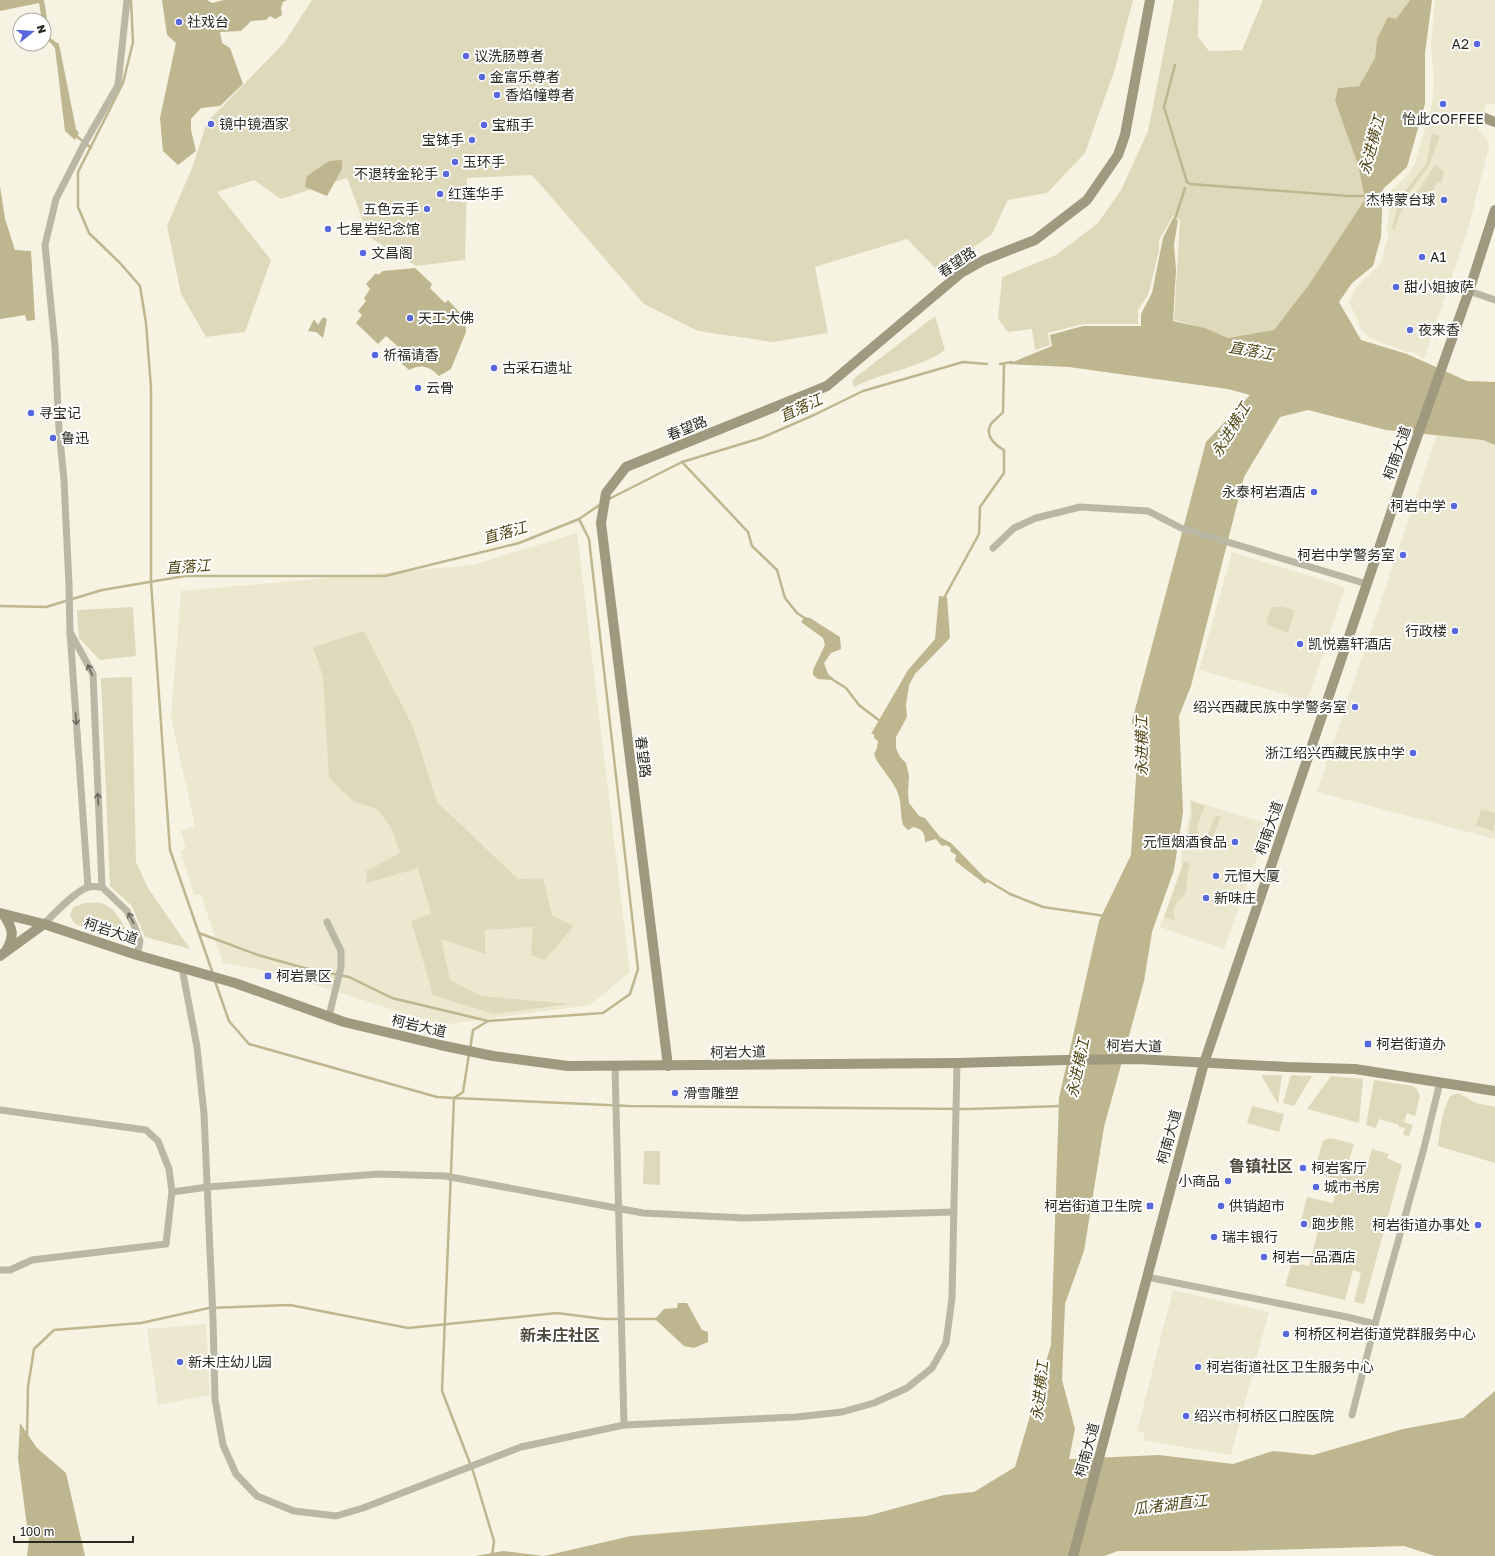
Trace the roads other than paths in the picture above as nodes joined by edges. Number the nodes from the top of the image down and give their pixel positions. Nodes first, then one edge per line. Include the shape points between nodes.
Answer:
1 (127, 0) edge
2 (1150, 0) edge
3 (1495, 117) edge
4 (1495, 122) edge
5 (1495, 210) edge
6 (1469, 291) junction
7 (1495, 300) edge
8 (993, 548) dead end
9 (1367, 584) junction
10 (70, 632) junction
11 (88, 887) junction
12 (102, 887) junction
13 (2, 914) edge
14 (327, 922) dead end
15 (44, 924) junction
16 (137, 955) junction
17 (0, 956) edge
18 (187, 970) junction
19 (329, 1016) junction
20 (957, 1063) junction
21 (1204, 1063) junction
22 (615, 1066) junction
23 (668, 1066) junction
24 (1440, 1082) junction
25 (1495, 1091) edge
26 (0, 1110) edge
27 (208, 1187) junction
28 (172, 1192) junction
29 (618, 1208) junction
30 (954, 1212) junction
31 (0, 1270) edge
32 (1148, 1277) junction
33 (1375, 1324) junction
34 (1352, 1415) dead end
35 (624, 1425) junction
36 (1073, 1556) edge

1 - 10 street via 118,85 56,199 45,245 64,480
2 - 23 street, 春望路 via 1125,135 1118,155 1087,200 1035,240 984,260 961,273 827,386 626,467 606,495 601,523 602,538
3 - 4 street via 1482,117
5 - 6 street, 柯南大道
6 - 7 street
6 - 9 street, 柯南大道
8 - 9 street via 1014,528 1036,518 1080,507 1148,511 1181,528
9 - 21 street, 柯南大道
10 -> 11 street
12 -> 10 street via 92,674
11 - 12 street
11 - 15 street via 64,904
16 -> 12 street via 140,941 127,911
13 - 15 street, 柯岩大道
13 - 17 street via 12,932 12,941
14 - 19 street via 341,951 341,967
15 - 16 street, 柯岩大道
15 - 17 street
16 - 18 street, 柯岩大道
18 - 19 street, 柯岩大道 via 235,983
18 - 27 street via 204,1114
19 - 22 street, 柯岩大道 via 344,1022 492,1056 568,1066
20 - 21 street, 柯岩大道 via 1137,1059
20 - 23 street, 柯岩大道
20 - 30 street
21 - 24 street, 柯岩大道 via 1355,1069
21 - 32 street, 柯南大道
22 - 23 street, 柯岩大道
22 - 29 street
24 - 25 street, 柯岩大道
24 - 33 street
26 - 28 street via 146,1130 158,1140 169,1169
27 - 28 street
27 - 29 street via 379,1174 445,1176
27 - 35 street via 215,1399 223,1445 236,1474 257,1496 294,1511 336,1516 521,1447
28 - 31 street via 166,1244 32,1260 10,1270
29 - 30 street via 643,1213 745,1218
29 - 35 street
30 - 35 street via 952,1298 946,1343 932,1368 907,1388 874,1403 842,1412 796,1418
32 - 33 street
32 - 36 street, 柯南大道
33 - 34 street

